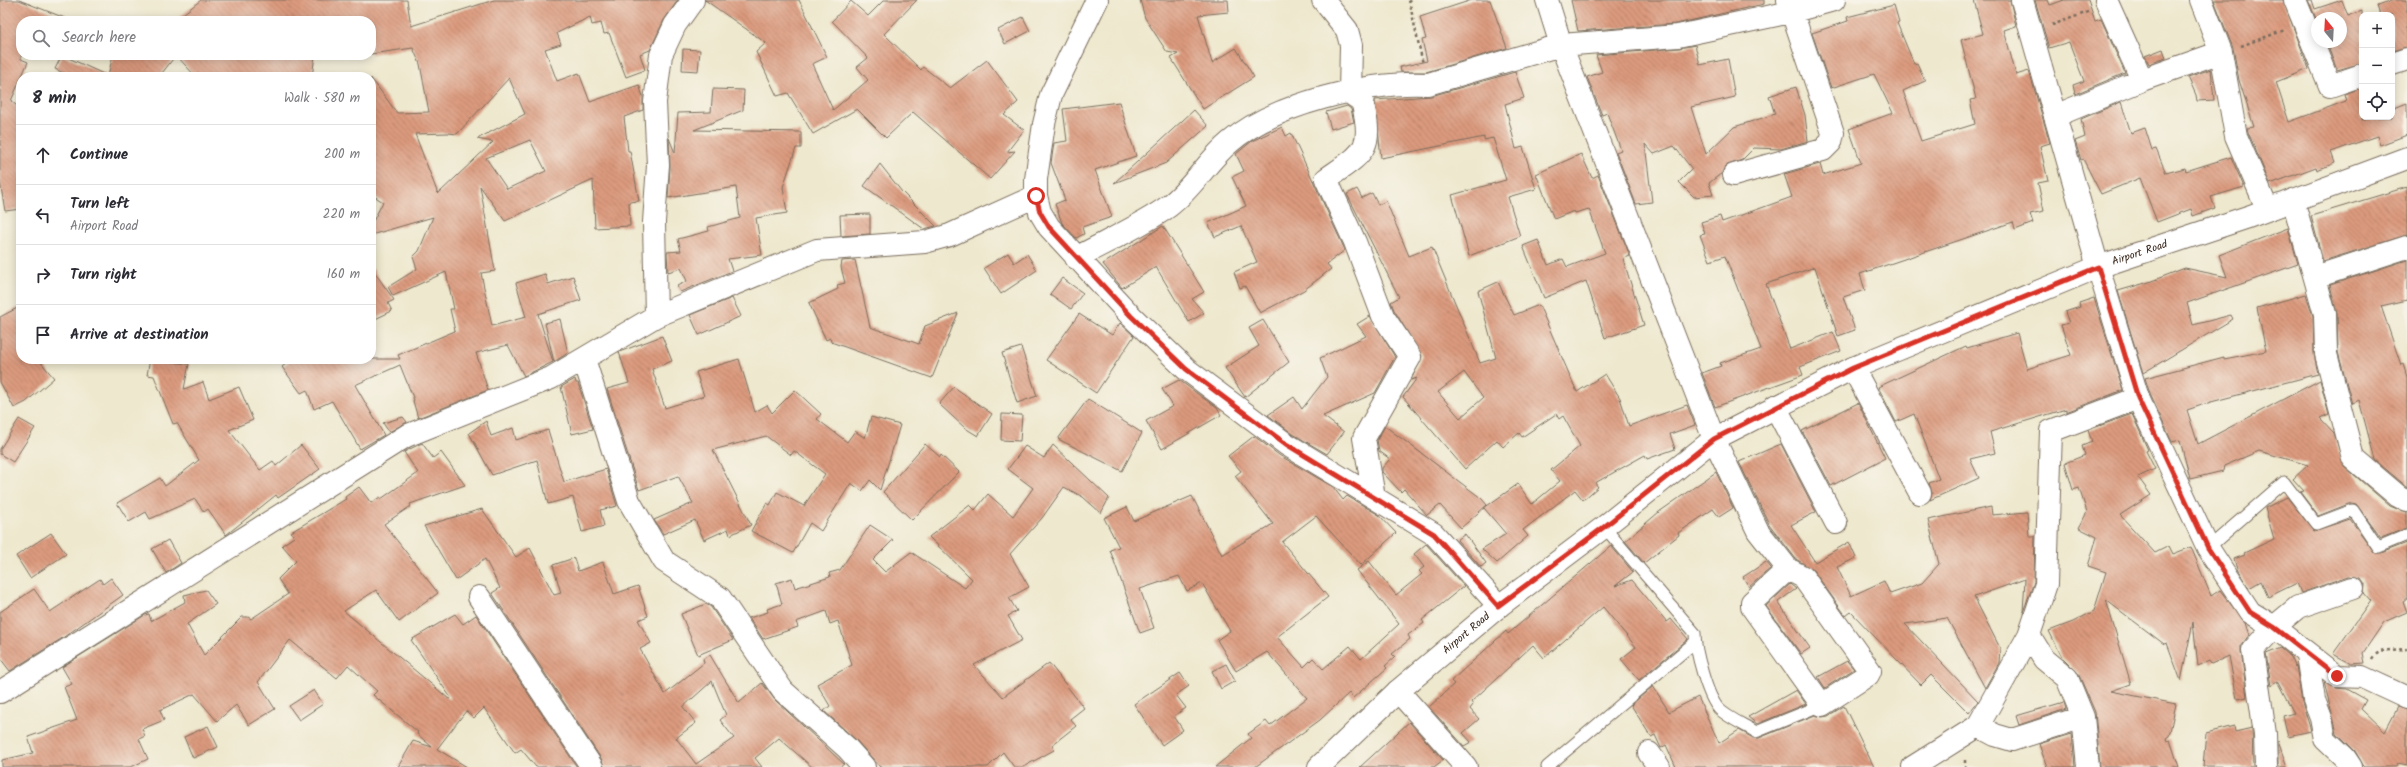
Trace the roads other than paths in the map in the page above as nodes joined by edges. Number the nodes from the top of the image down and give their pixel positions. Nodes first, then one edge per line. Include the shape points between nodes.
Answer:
1 (693, 0) edge
2 (1097, 0) edge
3 (1323, 0) edge
4 (1547, 0) edge
5 (1834, 0) edge
6 (2022, 0) edge
7 (2201, 0) edge
8 (2294, 0) edge
9 (2107, 2) edge
10 (1790, 6) edge
11 (1561, 45) junction
12 (2221, 52) junction
13 (2407, 59) edge
14 (2395, 63) edge
15 (2359, 76) edge
16 (2142, 80) junction
17 (1350, 93) junction
18 (2055, 116) junction
19 (2407, 158) edge
20 (1734, 175) dead end
21 (1036, 196) junction
22 (2294, 200) junction
23 (2267, 208) junction
24 (2407, 247) edge
25 (1076, 258) junction
26 (2098, 267) junction
27 (2315, 277) junction
28 (656, 316) junction
29 (584, 359) junction
30 (1853, 368) junction
31 (2138, 398) junction
32 (1775, 406) junction
33 (1714, 439) junction
34 (1920, 493) dead end
35 (1374, 497) junction
36 (2407, 501) edge
37 (1836, 523) dead end
38 (1604, 527) junction
39 (2407, 535) edge
40 (2208, 548) junction
41 (1788, 569) junction
42 (2353, 588) dead end
43 (480, 598) dead end
44 (1498, 606) junction
45 (2274, 627) junction
46 (2029, 635) junction
47 (1695, 642) junction
48 (2308, 655) junction
49 (1398, 691) junction
50 (0, 692) edge
51 (2407, 698) edge
52 (1822, 705) junction
53 (2083, 717) junction
54 (1978, 726) junction
55 (592, 767) edge
56 (864, 767) edge
57 (1319, 767) edge
58 (1466, 767) edge
59 (1547, 767) edge
60 (1914, 767) edge
61 (2088, 767) edge
62 (2266, 767) edge
63 (2351, 767) edge

1 - 28 street via 675,25 661,56 655,102 658,165 654,222
2 - 21 street via 1051,95 1044,124
3 - 17 street via 1347,30 1351,45
4 - 11 street
5 - 10 street
6 - 18 street
7 - 12 street
8 - 15 street via 2330,86
9 - 16 street
10 - 11 street via 1678,36
10 - 20 street via 1833,133 1831,142 1823,150
11 - 17 street via 1428,84 1407,83
11 - 33 street
12 - 16 street
12 - 23 street via 2236,136
13 - 14 street
16 - 18 street
17 - 25 street via 1297,105 1259,123 1229,142 1188,190 1168,207
17 - 35 street via 1362,101 1368,121 1367,136 1361,154 1326,179 1355,242 1383,316 1410,357 1364,438
18 - 26 street
19 - 22 street, Airport Road
21 - 25 street via 1040,212 1049,227
21 - 28 street via 950,235 925,242 817,250
22 - 23 street, Airport Road
22 - 27 street
23 - 26 street, Airport Road via 2248,217
24 - 27 street
25 - 35 street via 1186,369 1286,444
26 - 30 street, Airport Road
26 - 31 street
27 - 36 street via 2325,314 2326,354 2353,458
28 - 29 street
29 - 50 street via 552,378 406,436
29 - 56 street via 628,501 664,561 720,598 783,691 847,748
30 - 32 street, Airport Road
30 - 34 street
31 - 40 street
31 - 46 street via 2051,431 2046,584
32 - 33 street, Airport Road
32 - 37 street
33 - 38 street, Airport Road
33 - 41 street via 1758,530
35 - 44 street via 1434,534
38 - 44 street, Airport Road
38 - 47 lane via 1695,633
39 - 40 lane via 2378,547 2353,510 2316,524 2284,482
40 - 45 street via 2250,612
41 - 52 street via 1752,602 1752,607
41 - 52 street via 1804,576 1870,671
42 - 45 street via 2298,607
43 - 55 street
44 - 49 street, Airport Road
45 - 48 street
45 - 62 street via 2253,650 2265,734
46 - 53 street via 2044,659 2067,678
46 - 54 street
47 - 52 lane via 1702,673 1719,709 1756,732
47 - 59 lane
48 - 51 street via 2337,676 2362,677
48 - 63 street via 2314,700 2325,738
49 - 57 street, Airport Road
49 - 58 street
53 - 54 street via 2012,740
53 - 61 street
54 - 60 street

